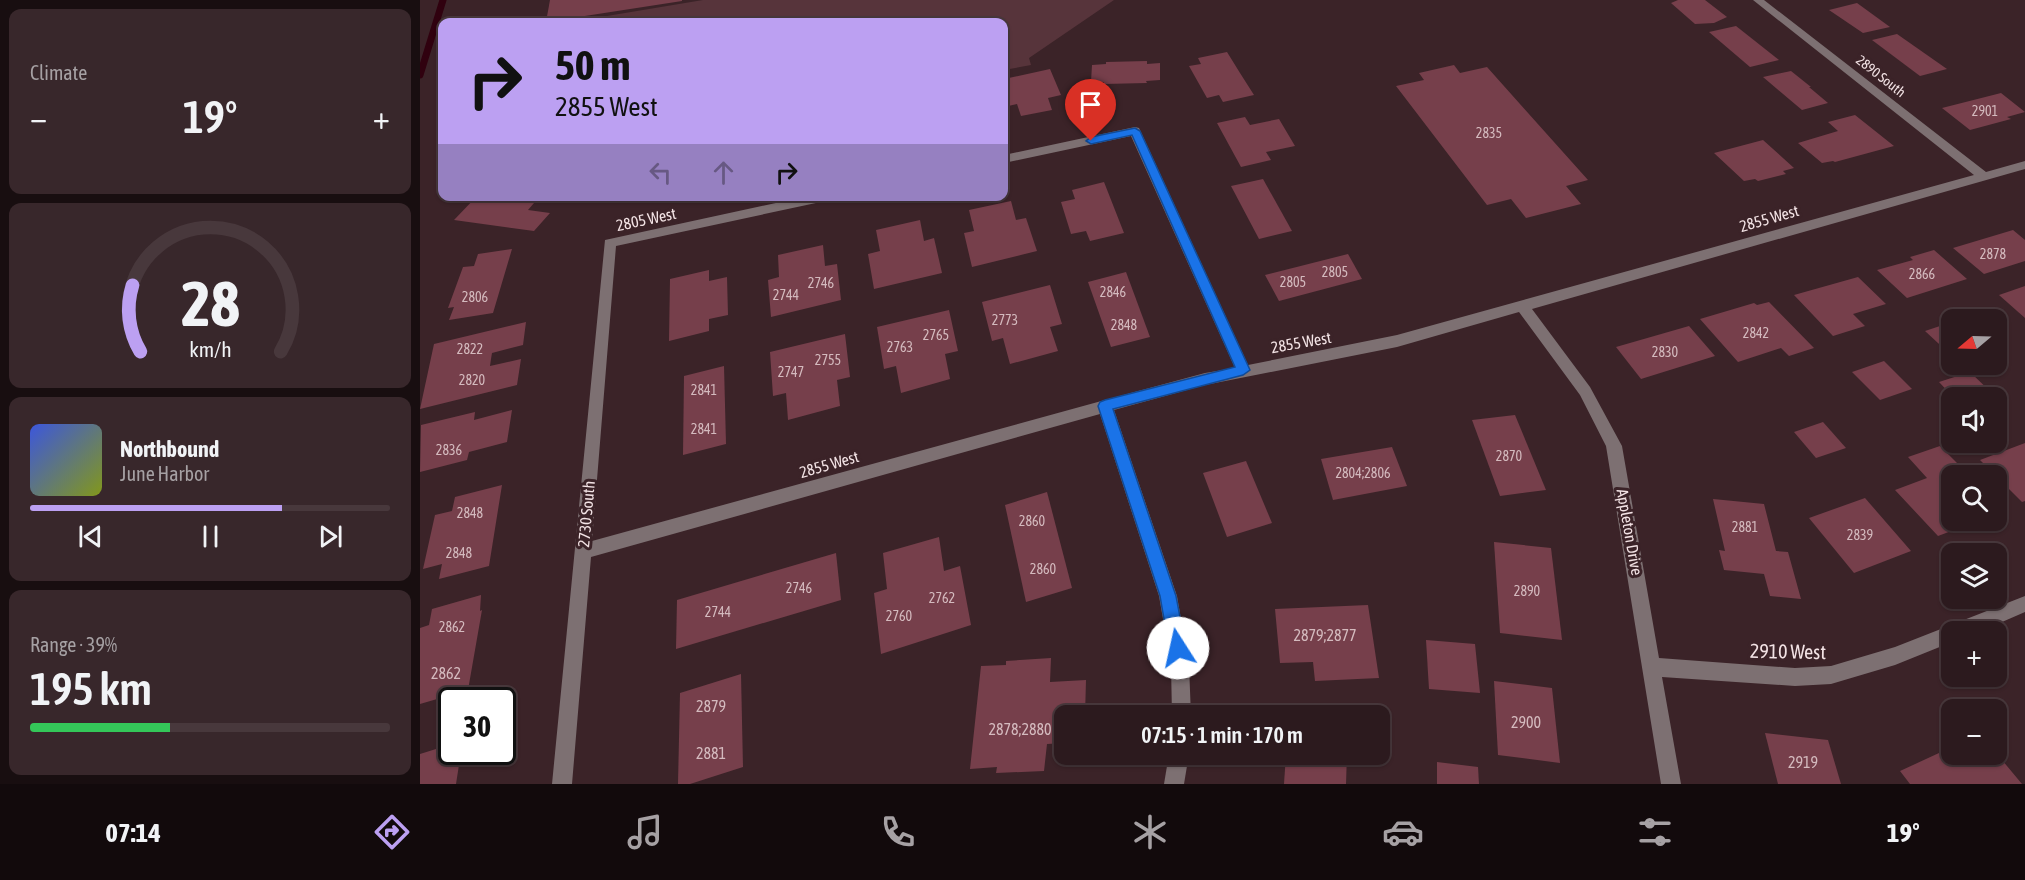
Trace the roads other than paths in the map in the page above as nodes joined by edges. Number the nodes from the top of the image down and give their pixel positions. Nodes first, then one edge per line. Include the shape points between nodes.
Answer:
1 (1758, 0) edge
2 (1008, 158) edge
3 (2025, 165) edge
4 (1985, 177) junction
5 (807, 201) edge
6 (610, 243) joint
7 (1522, 306) junction
8 (1243, 370) junction
9 (1105, 406) junction
10 (583, 551) junction
11 (2025, 604) edge
12 (1983, 621) edge
13 (1941, 637) edge
14 (1653, 667) junction
15 (1182, 705) edge
16 (1177, 765) edge
17 (562, 784) edge
18 (1174, 784) edge
19 (1671, 784) edge

1 - 4 street, 2890 South
2 - 8 street via 1135,131
3 - 4 street, 2855 West
4 - 7 street, 2855 West
5 - 6 street, 2805 West
6 - 10 street, 2730 South
7 - 8 street, 2855 West via 1360,350
7 - 14 street, Appleton Drive via 1591,401 1610,436
8 - 9 street, 2855 West
9 - 10 street, 2855 West
9 - 15 street via 1168,596 1180,665
10 - 17 street, 2730 South
11 - 12 street
13 - 14 street, 2910 West via 1831,675 1795,677
14 - 19 street, Appleton Drive
16 - 18 street

